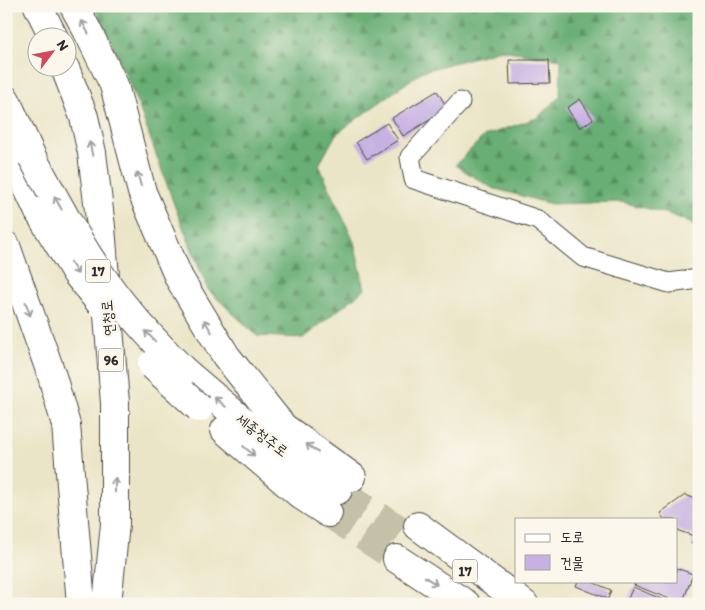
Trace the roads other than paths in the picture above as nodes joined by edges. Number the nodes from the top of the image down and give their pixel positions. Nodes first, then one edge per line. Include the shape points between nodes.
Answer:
1 (38, 6) edge
2 (48, 6) edge
3 (74, 6) edge
4 (49, 28) edge
5 (57, 28) edge
6 (69, 78) edge
7 (73, 78) edge
8 (6, 100) edge
9 (460, 102) dead end
10 (84, 117) junction
11 (6, 142) edge
12 (6, 246) edge
13 (699, 280) edge
14 (341, 494) junction
15 (115, 524) junction
16 (76, 541) junction
17 (409, 541) junction
18 (72, 604) edge
19 (81, 604) edge
20 (107, 604) edge
21 (116, 604) edge
22 (466, 604) edge
23 (518, 604) edge
24 (524, 604) edge

1 - 4 highway
2 - 5 highway
14 -> 3 highway via 226,356 179,278 142,192 114,85
6 - 10 highway, 연청로 / 96
7 - 10 highway
14 -> 8 highway, 세종청주로 / 17, bridge via 258,434 184,371 144,330 108,285 78,239 32,156
9 - 13 street via 410,157 414,179 538,220 583,257 669,283
15 -> 10 highway, 연청로 / 96 via 114,403 101,227
11 -> 14 highway, 세종청주로 / 17, bridge via 39,212 76,273 151,364 302,496
12 -> 16 highway via 66,425
15 - 20 highway, 연청로 / 96
15 - 21 highway
16 - 18 highway
16 - 19 highway
17 -> 22 highway, 17
17 - 23 highway, 17
17 - 24 highway

